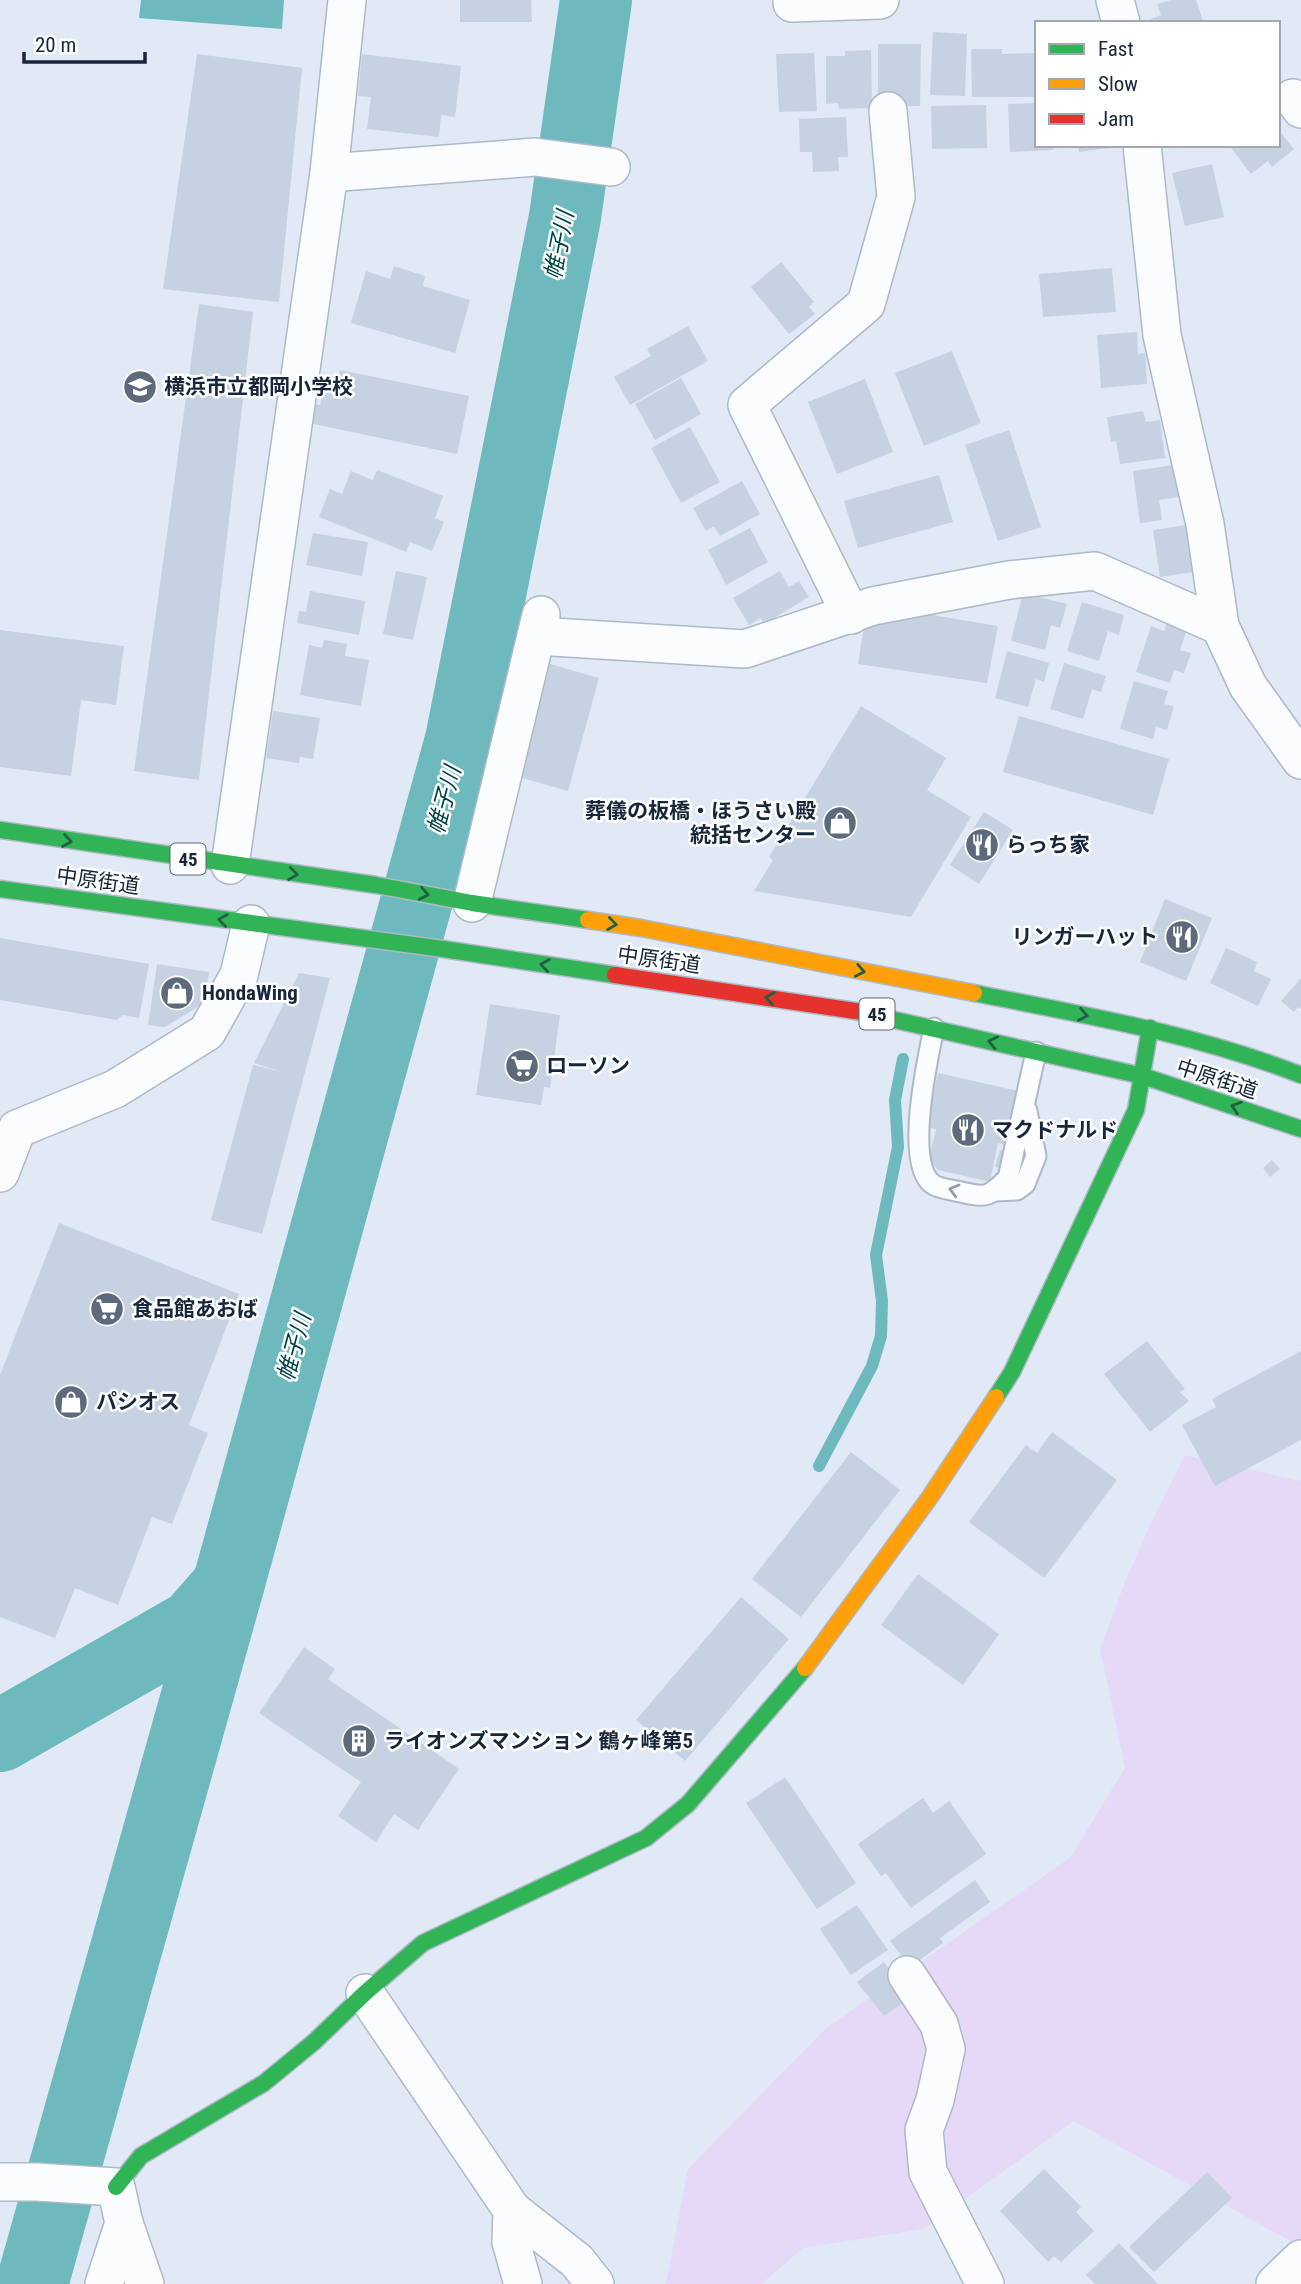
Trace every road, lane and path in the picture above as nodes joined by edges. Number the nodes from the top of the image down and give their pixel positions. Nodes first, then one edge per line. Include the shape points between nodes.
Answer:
1 (347, 0) edge
2 (880, 0) edge
3 (1115, 0) edge
4 (792, 3) dead end
5 (1120, 21) edge
6 (888, 111) dead end
7 (1142, 147) edge
8 (605, 166) dead end
9 (329, 173) junction
10 (850, 615) junction
11 (1220, 626) junction
12 (1301, 760) edge
13 (0, 830) edge
14 (230, 865) junction
15 (0, 889) edge
16 (472, 903) junction
17 (251, 924) junction
18 (934, 1028) junction
19 (1150, 1028) junction
20 (1036, 1052) junction
21 (1301, 1075) edge
22 (1143, 1076) junction
23 (8, 1128) edge
24 (1301, 1129) edge
25 (0, 1173) edge
26 (907, 1975) dead end
27 (365, 1993) junction
28 (0, 2183) edge
29 (113, 2186) junction
30 (512, 2210) junction
31 (124, 2223) junction
32 (1301, 2259) edge
33 (104, 2284) edge
34 (145, 2284) edge
35 (523, 2284) edge
36 (595, 2284) edge
37 (985, 2284) edge
38 (1275, 2284) edge

1 - 9 street
2 - 4 street
3 - 5 street
6 - 10 street via 896,197 866,304 747,405
7 - 11 street via 1162,335 1205,524
8 - 9 street via 536,158
9 - 14 street
10 - 11 street via 873,606 1009,580 1095,570
10 - 16 street via 746,649 539,625
11 - 12 street via 1248,686
13 -> 14 main road, 中原街道 / 45
14 -> 16 main road, 中原街道 / 45
17 -> 15 main road, 中原街道 / 45
16 -> 19 main road, 中原街道 / 45 via 640,928
18 -> 17 main road, 中原街道 / 45 via 876,1014
17 - 23 street via 240,975 206,1032 115,1089
20 -> 18 main road, 中原街道 / 45
20 -> 18 lane via 1008,1178 981,1197 933,1184 921,1169 921,1092
19 - 21 main road, 中原街道 / 45
19 - 22 main road
20 - 22 main road, 中原街道 / 45
24 -> 22 main road, 中原街道 / 45
22 - 27 main road via 1136,1110 1012,1372 815,1656 688,1804 646,1838 423,1943
23 - 25 street
26 - 37 street via 939,2024 946,2049 924,2130 928,2172
27 - 29 main road via 264,2083 141,2157
27 - 30 street
28 - 29 street
29 - 31 street
30 - 35 street via 511,2242
30 - 36 street via 577,2261
31 - 33 street
31 - 34 street
32 - 38 street

